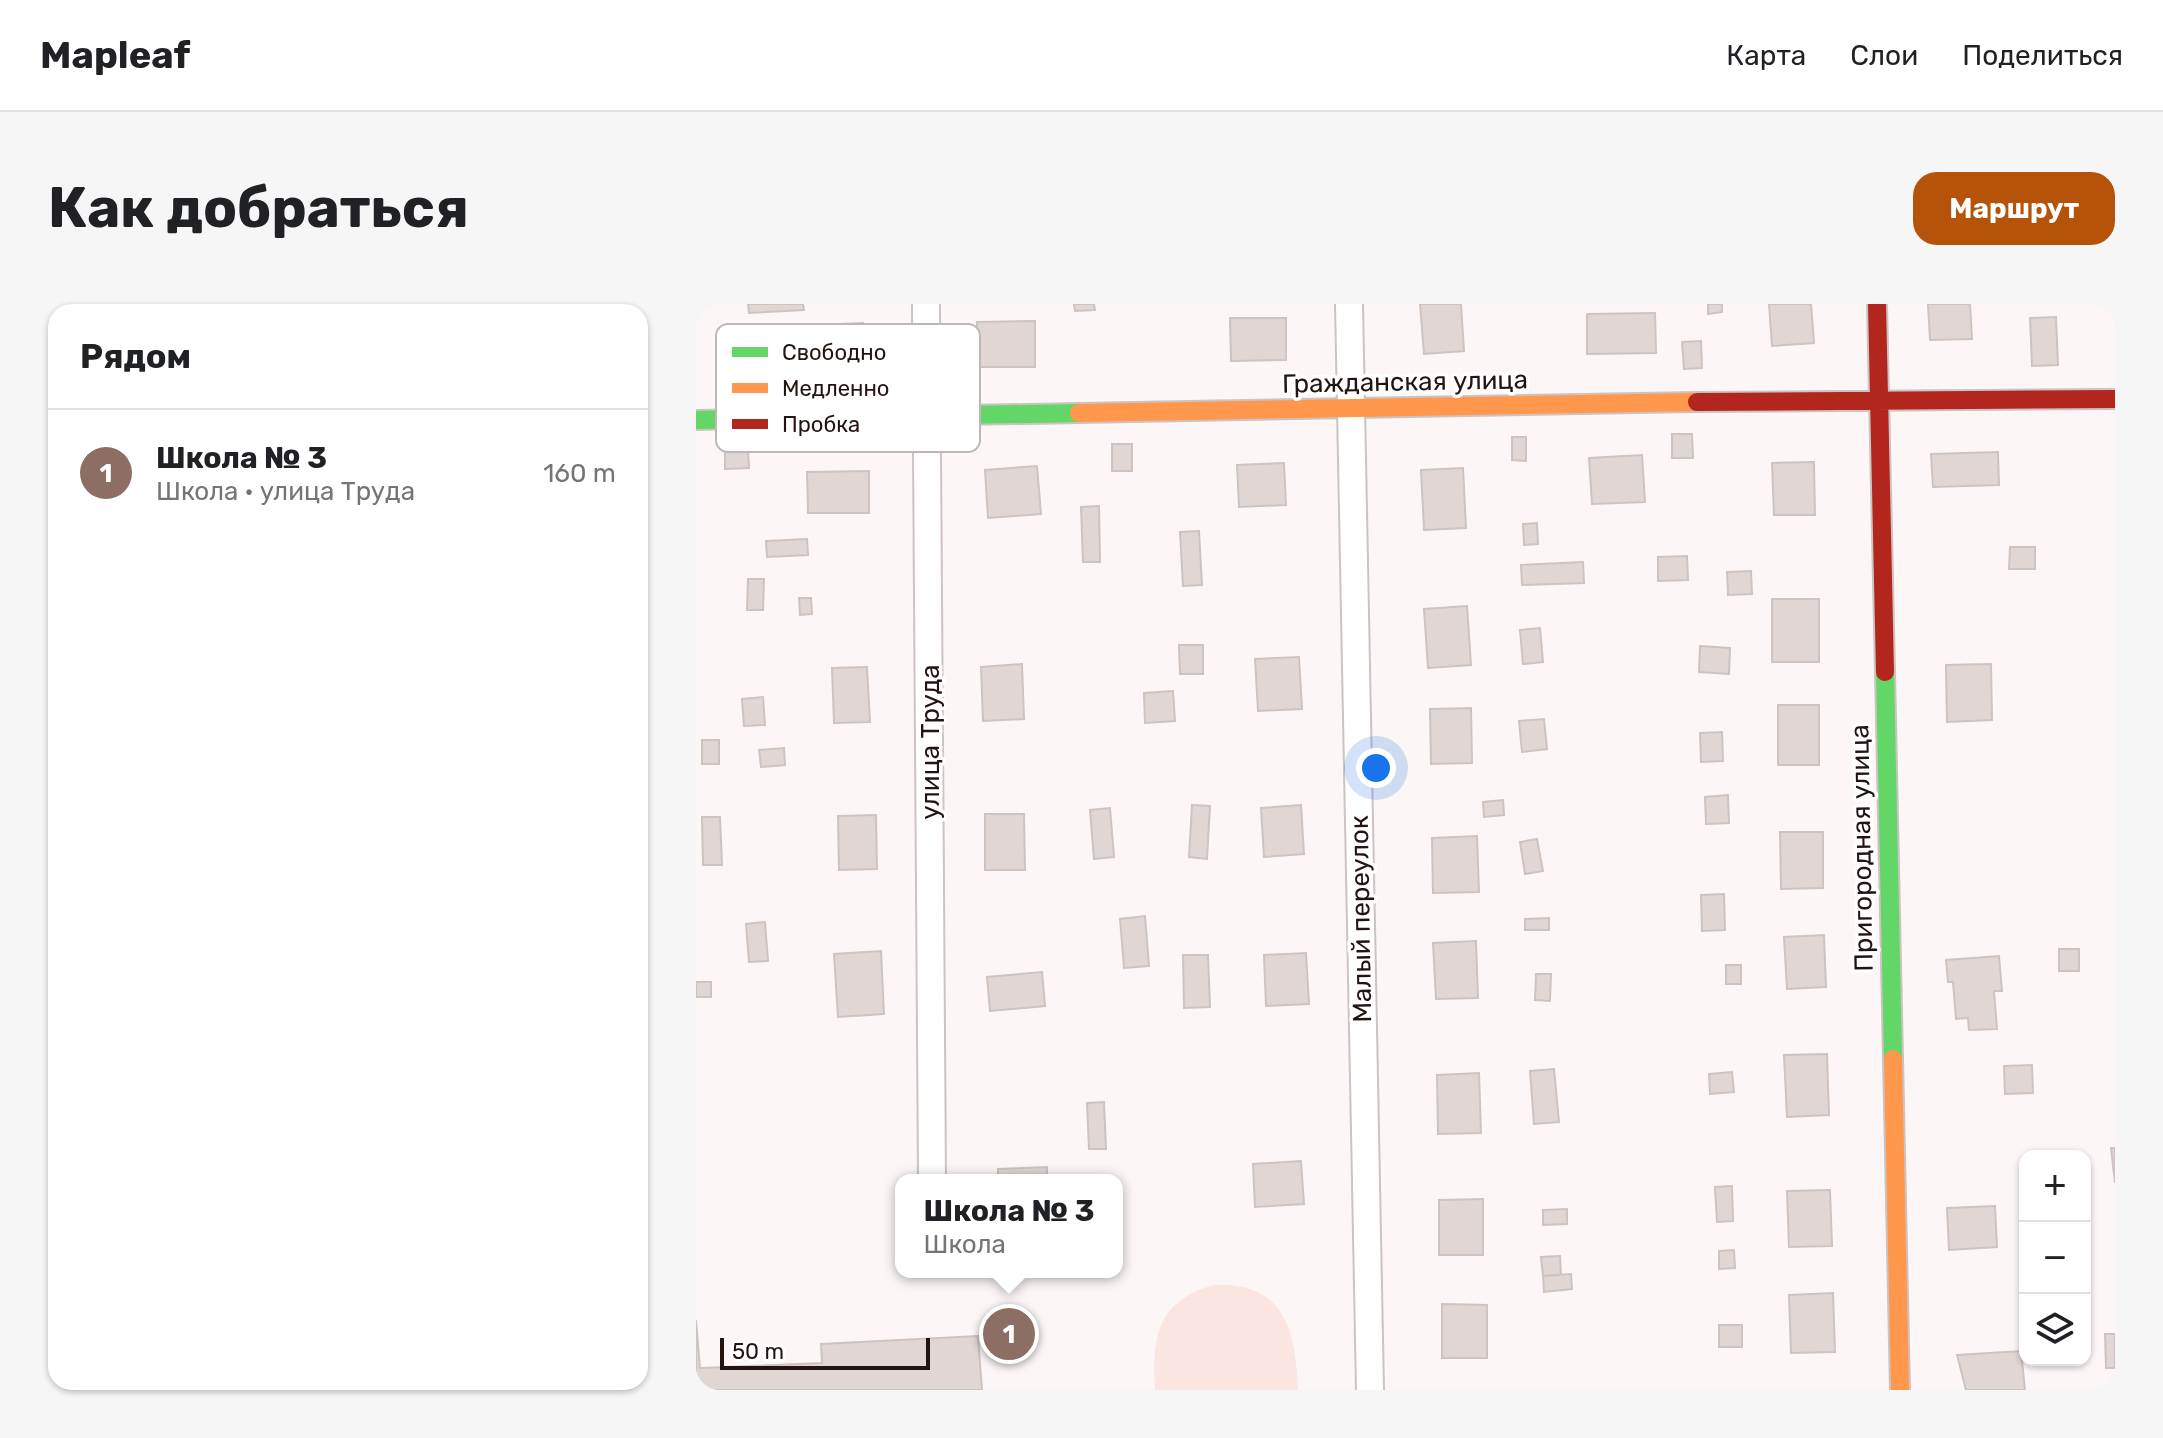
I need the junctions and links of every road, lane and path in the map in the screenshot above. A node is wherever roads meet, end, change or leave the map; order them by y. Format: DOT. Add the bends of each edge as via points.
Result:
graph roads {
  1 [pos="926,304"];
  2 [pos="1349,304"];
  3 [pos="1877,304"];
  4 [pos="926,324"];
  5 [pos="1879,399"];
  6 [pos="2115,399"];
  7 [pos="1351,409"];
  8 [pos="980,415"];
  9 [pos="696,420"];
  10 [pos="716,420"];
  11 [pos="928,452"];
  12 [pos="932,1174"];
  13 [pos="1370,1390"];
  14 [pos="1900,1390"];
  1 -- 4 [label="street, улица Труда"];
  2 -- 7 [label="street, Малый переулок"];
  3 -- 5 [label="street, Пригородная улица"];
  5 -- 6 [label="street, Гражданская улица"];
  5 -- 7 [label="street, Гражданская улица"];
  5 -- 14 [label="street, Пригородная улица"];
  7 -- 8 [label="street, Гражданская улица"];
  7 -- 13 [label="street, Малый переулок"];
  9 -- 10 [label="street, Гражданская улица"];
  11 -- 12 [label="street, улица Труда"];
}
